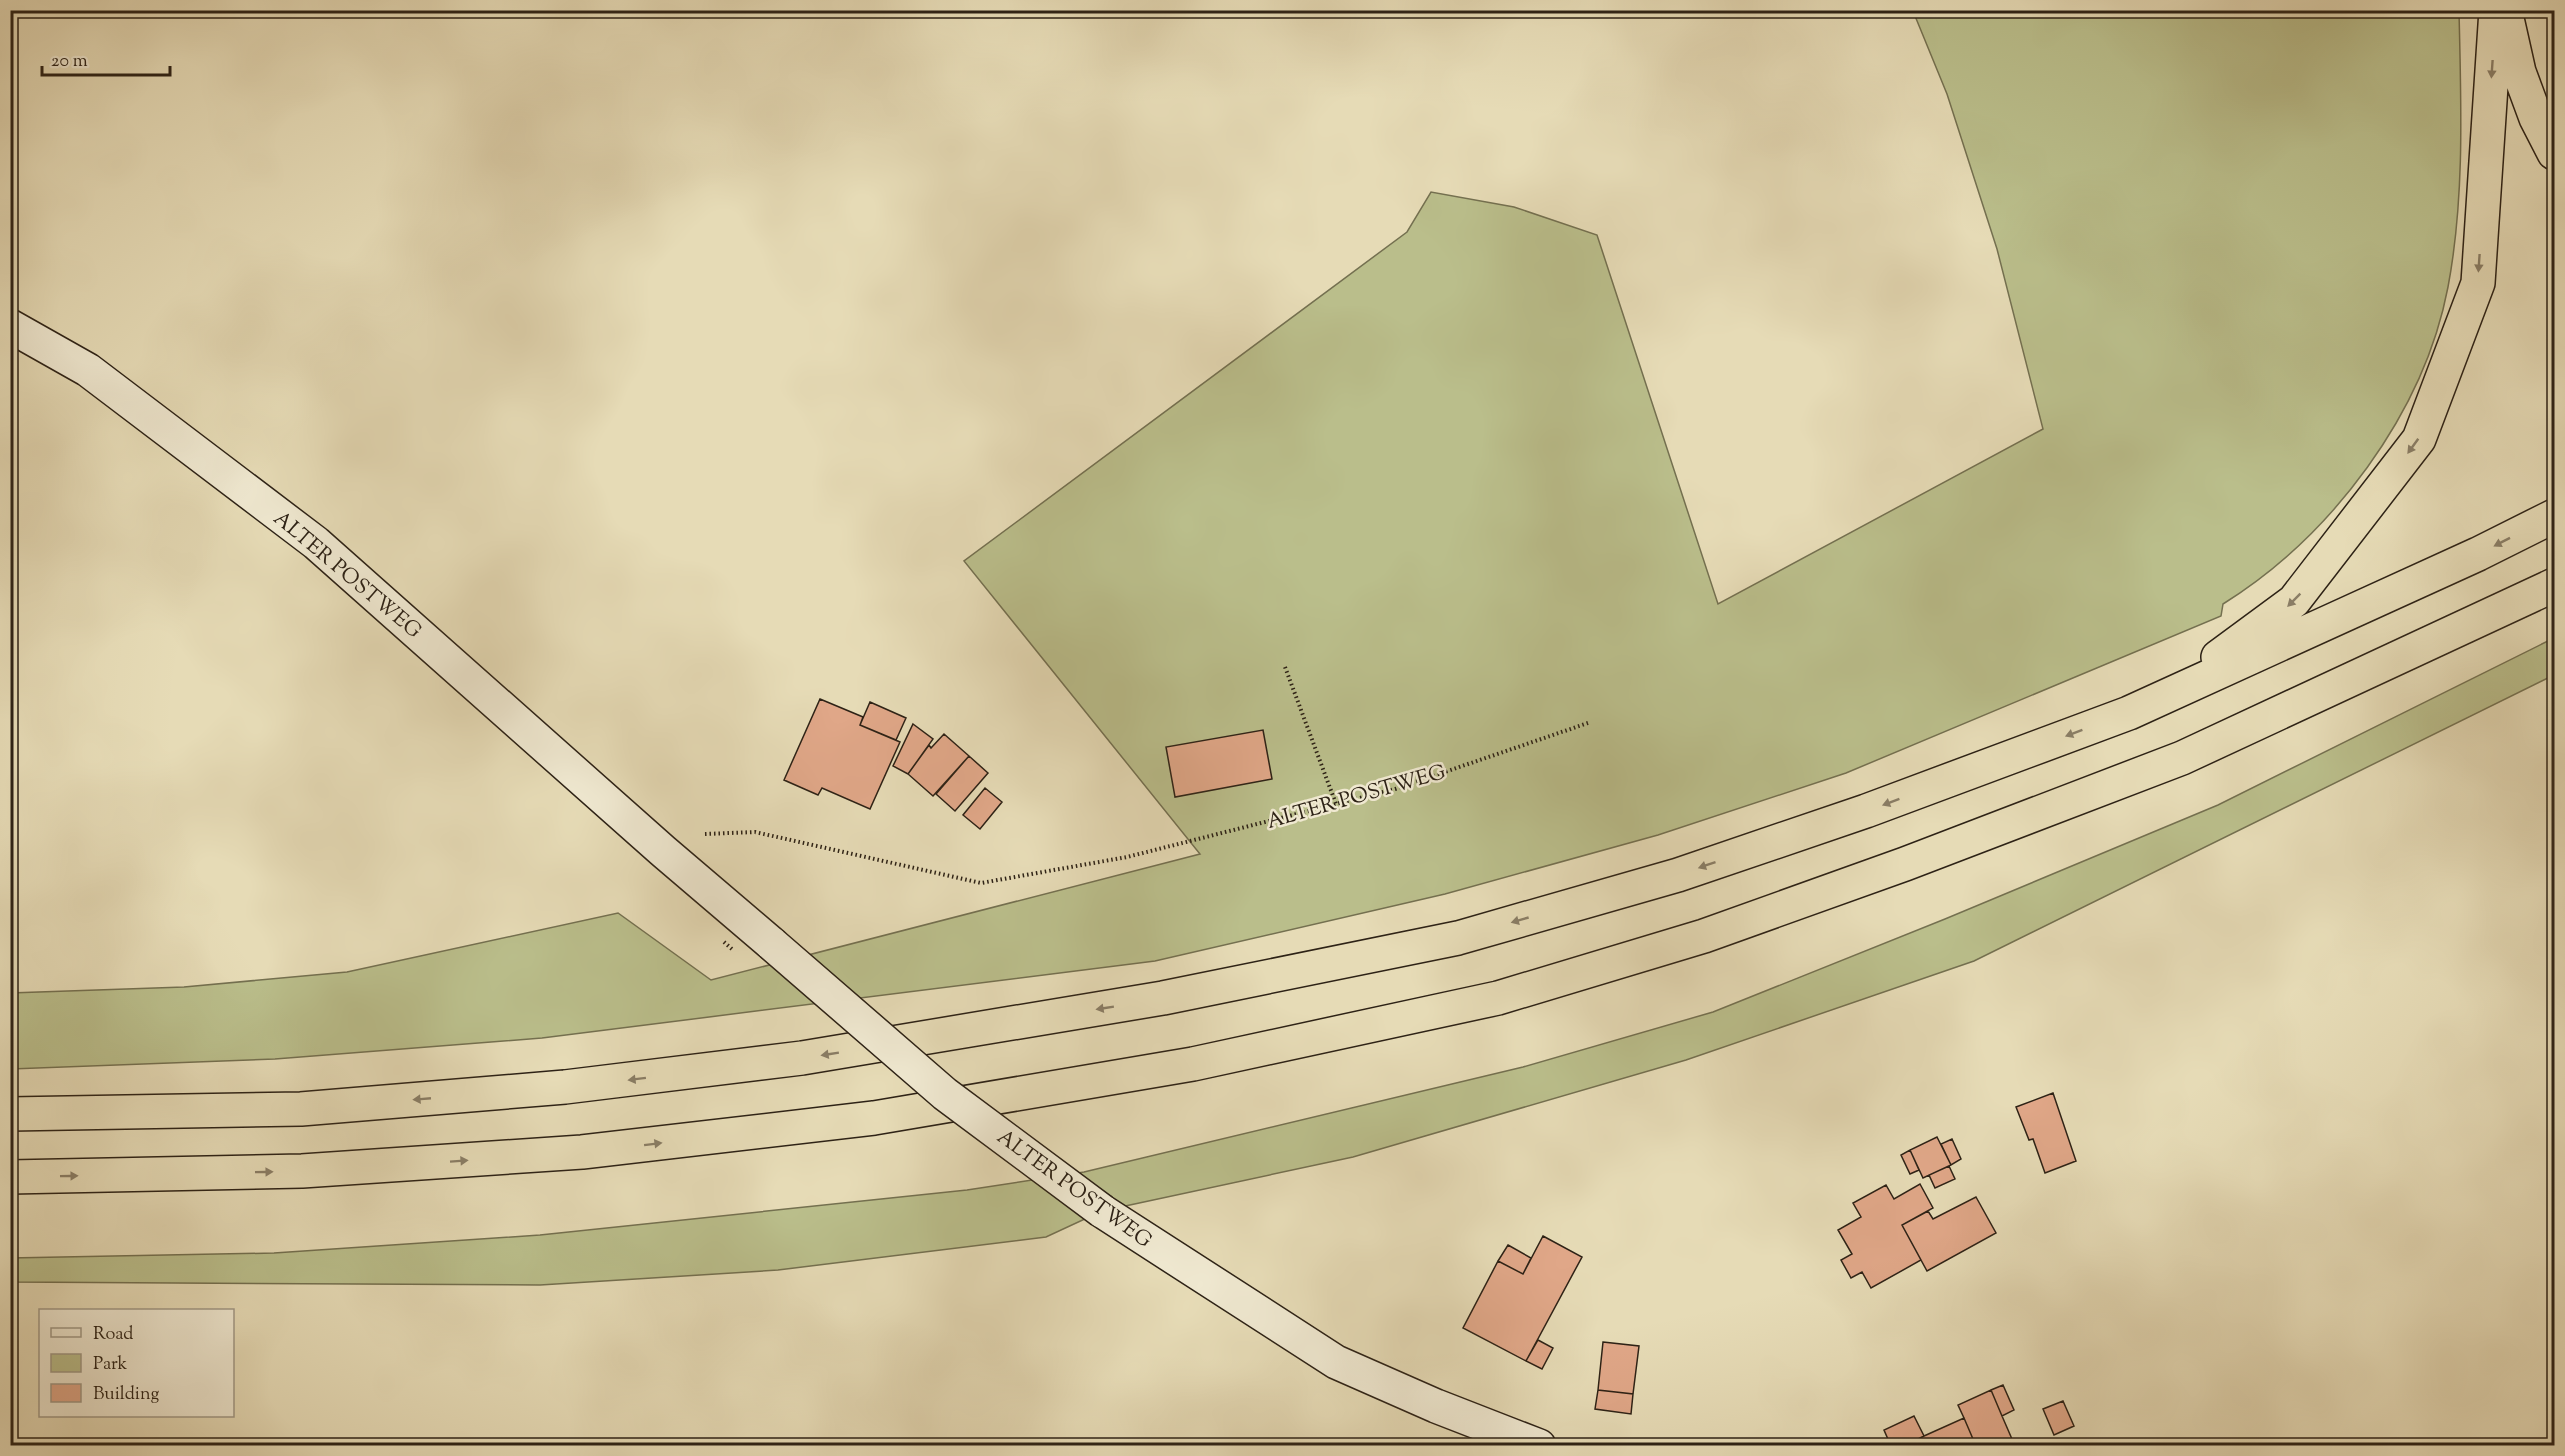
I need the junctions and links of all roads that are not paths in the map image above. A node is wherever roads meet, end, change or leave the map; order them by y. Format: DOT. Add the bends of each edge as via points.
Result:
graph roads {
  1 [pos="2496,10"];
  2 [pos="2505,10"];
  3 [pos="2554,153"];
  4 [pos="10,326"];
  5 [pos="2554,516"];
  6 [pos="2554,585"];
  7 [pos="2129,713"];
  8 [pos="10,1114"];
  9 [pos="10,1177"];
  10 [pos="1539,1446"];
  1 -- 7 [label="highway, one-way" via="2478,283 2419,439 2294,601 2218,657"];
  2 -- 3 [label="highway" via="2519,72"];
  4 -- 10 [label="street, ALTER POSTWEG, bridge" via="88,370 316,543 663,851 945,1094 1102,1211 1336,1362"];
  5 -- 7 [label="highway, one-way"];
  9 -- 6 [label="highway, one-way" via="302,1171 582,1152 874,1118 1193,1064 1498,998 1704,936 2171,762"];
  7 -- 8 [label="highway, one-way" via="1866,811 1678,875 1458,938 1163,998 802,1058 566,1087 301,1108"];
}
